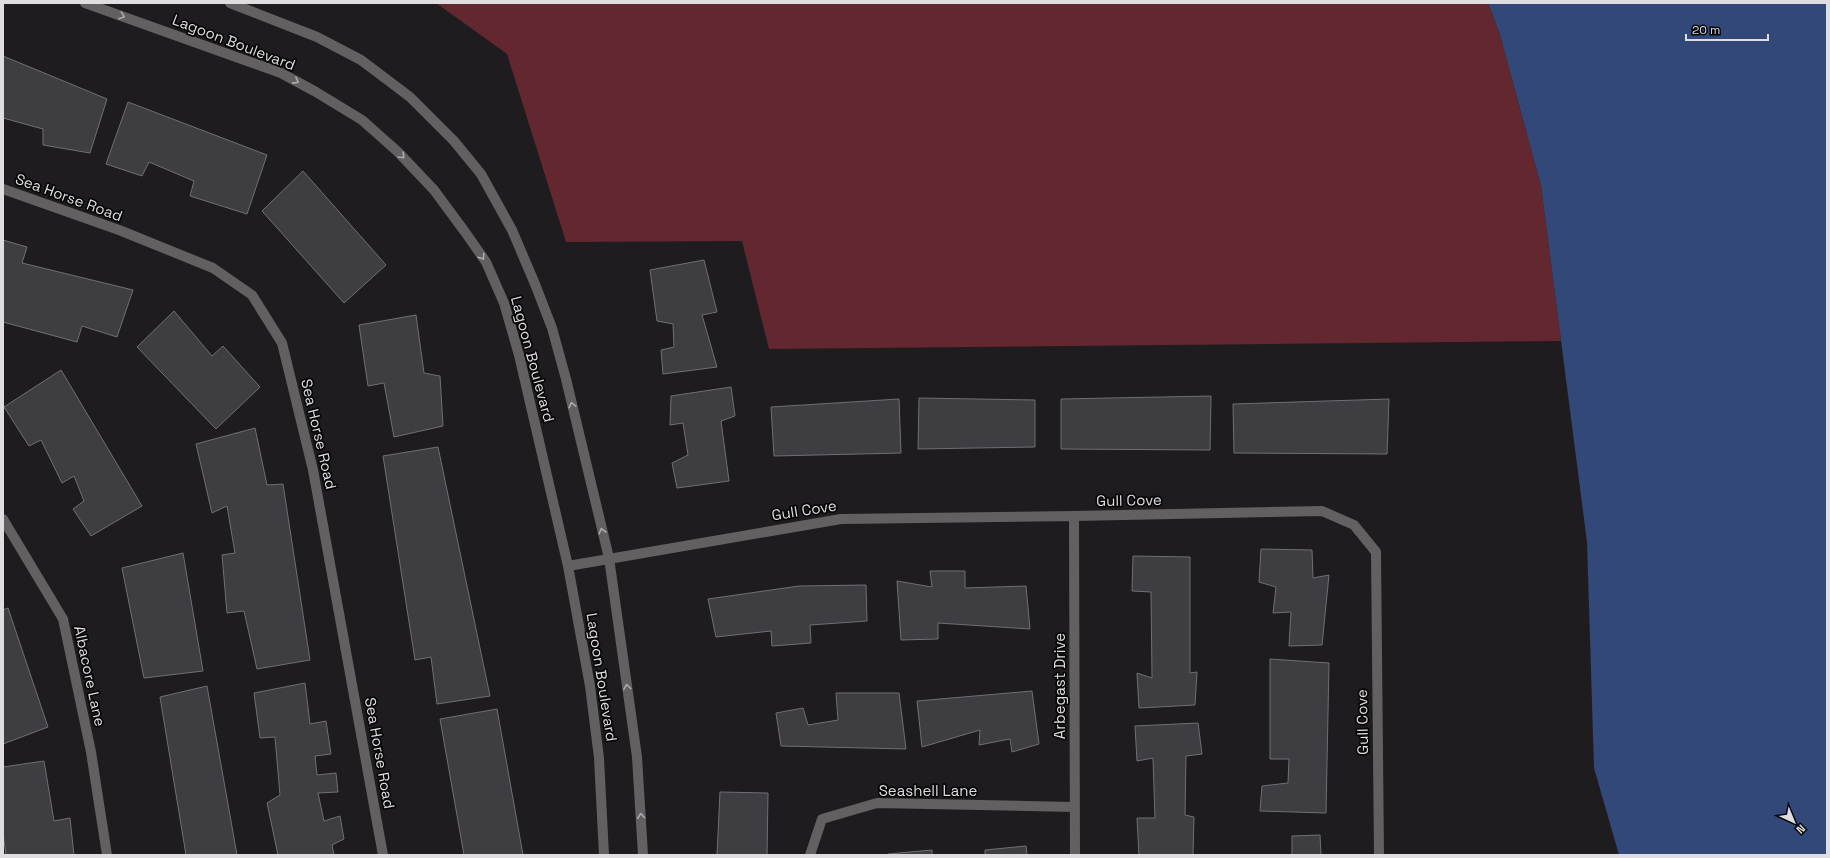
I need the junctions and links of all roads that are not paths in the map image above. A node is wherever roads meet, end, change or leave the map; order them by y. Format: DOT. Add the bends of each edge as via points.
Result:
graph roads {
  1 [pos="85,3"];
  2 [pos="230,3"];
  3 [pos="3,189"];
  4 [pos="1074,516"];
  5 [pos="3,519"];
  6 [pos="609,558"];
  7 [pos="568,566"];
  8 [pos="1074,807"];
  9 [pos="107,855"];
  10 [pos="383,855"];
  11 [pos="604,855"];
  12 [pos="643,855"];
  13 [pos="810,855"];
  14 [pos="1075,855"];
  15 [pos="1379,855"];
  1 -- 7 [label="street, Lagoon Boulevard, one-way" via="281,73 362,120 398,152 434,190 486,262 504,303 519,355"];
  6 -- 2 [label="street, Lagoon Boulevard, one-way" via="552,328 512,230 480,174 454,141 410,97 361,60 317,37"];
  3 -- 10 [label="street, Sea Horse Road" via="120,230 213,268 252,295 282,343 313,470"];
  4 -- 6 [label="street, Gull Cove" via="841,519"];
  4 -- 8 [label="street, Arbegast Drive"];
  4 -- 15 [label="street, Gull Cove" via="1322,511 1354,525 1376,552"];
  5 -- 9 [label="street, Albacore Lane" via="62,619 91,752"];
  6 -- 7 [label="street, Gull Cove"];
  12 -- 6 [label="street, Lagoon Boulevard, one-way" via="637,757"];
  7 -- 11 [label="street, Lagoon Boulevard" via="590,686 599,758"];
  8 -- 13 [label="street, Seashell Lane" via="877,803 822,819"];
  8 -- 14 [label="street, Arbegast Drive"];
}
